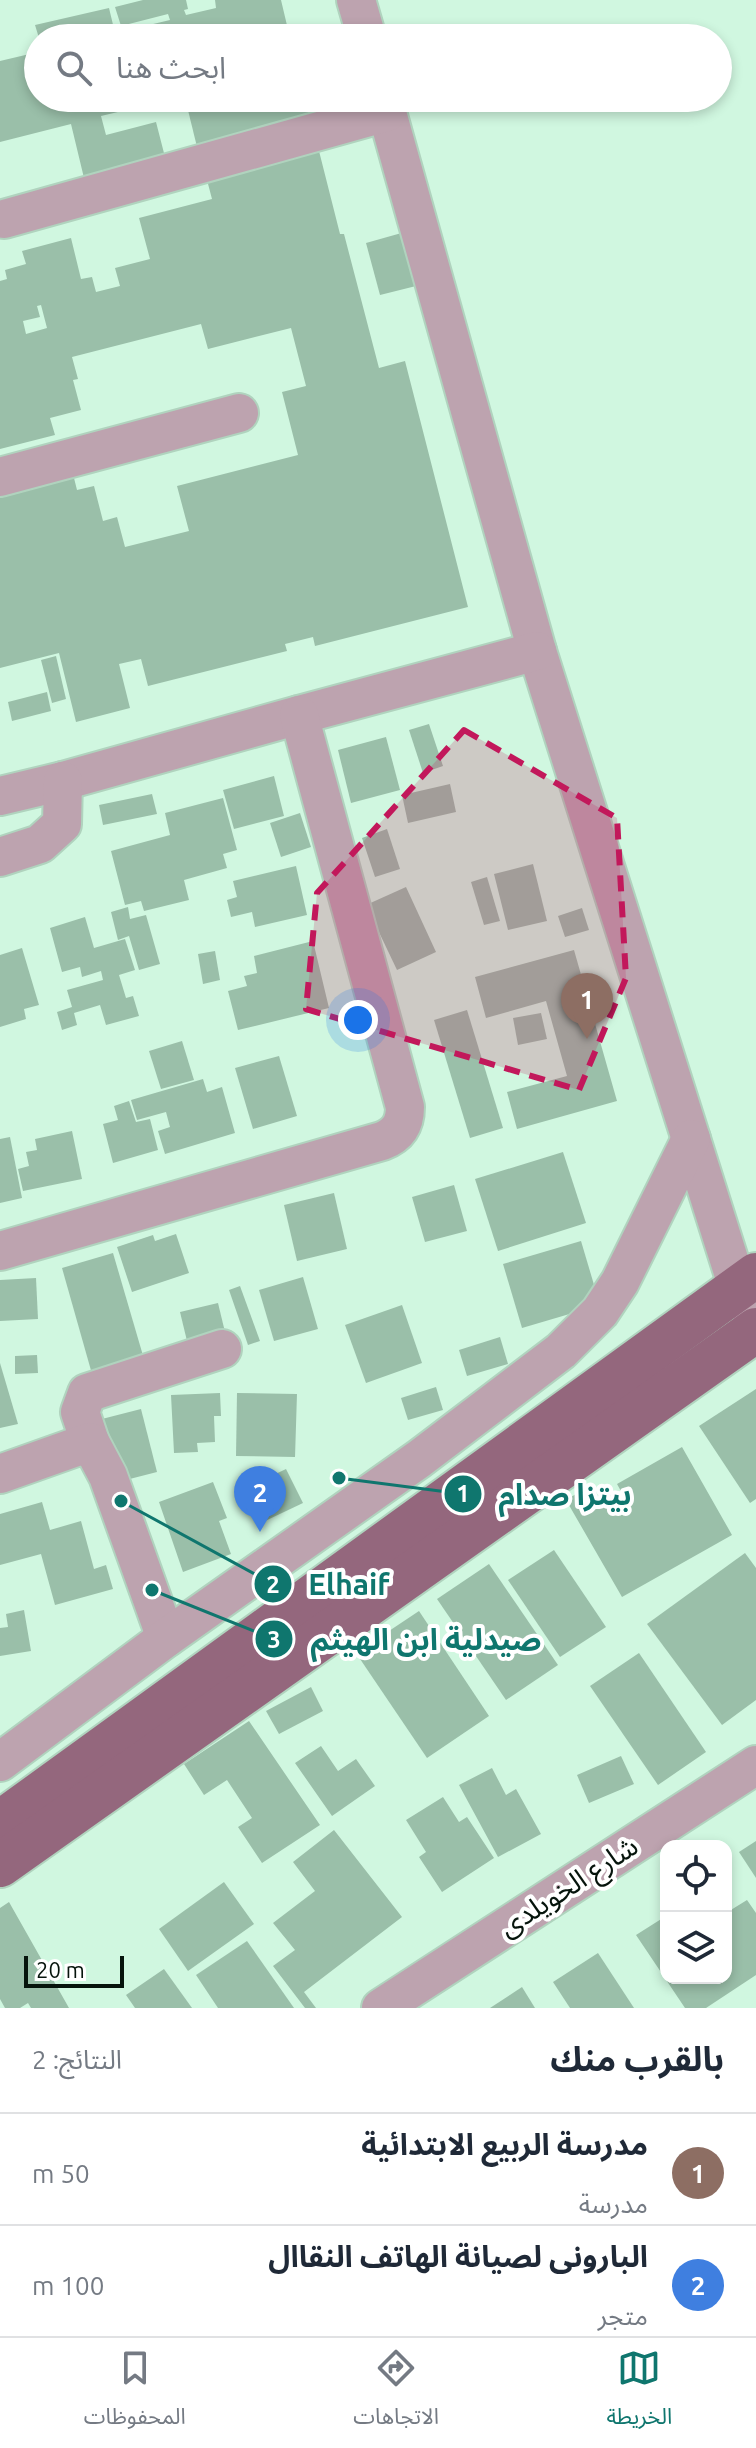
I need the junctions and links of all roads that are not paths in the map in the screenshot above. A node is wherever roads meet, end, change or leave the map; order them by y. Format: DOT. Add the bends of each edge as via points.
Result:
graph roads {
  1 [pos="356,0"];
  2 [pos="363,24"];
  3 [pos="362,112"];
  4 [pos="387,112"];
  5 [pos="4,219"];
  6 [pos="239,413"];
  7 [pos="0,477"];
  8 [pos="537,651"];
  9 [pos="299,715"];
  10 [pos="63,781"];
  11 [pos="0,796"];
  12 [pos="0,857"];
  13 [pos="691,1139"];
  14 [pos="0,1251"];
  15 [pos="750,1294"];
  16 [pos="756,1330"];
  17 [pos="222,1349"];
  18 [pos="90,1442"];
  19 [pos="0,1474"];
  20 [pos="166,1638"];
  21 [pos="0,1762"];
  22 [pos="756,1765"];
  23 [pos="0,1823"];
  24 [pos="0,1865"];
  25 [pos="381,2008"];
  1 -- 2 [label="street"];
  3 -- 5 [label="street"];
  4 -- 8 [label="street"];
  6 -- 7 [label="street"];
  8 -- 9 [label="street"];
  8 -- 13 [label="street"];
  9 -- 10 [label="street"];
  9 -- 14 [label="street" via="405,1107 400,1129 382,1141"];
  10 -- 11 [label="street"];
  10 -- 12 [label="street" via="62,824 40,844"];
  13 -- 15 [label="street"];
  13 -- 20 [label="street" via="620,1282 600,1312 561,1351"];
  15 -- 23 [label="main road"];
  16 -- 24 [label="main road"];
  17 -- 18 [label="street" via="87,1393 80,1412"];
  18 -- 19 [label="street"];
  18 -- 20 [label="street" via="108,1476"];
  20 -- 21 [label="street"];
  22 -- 25 [label="street, شارع الخويلدى"];
}
